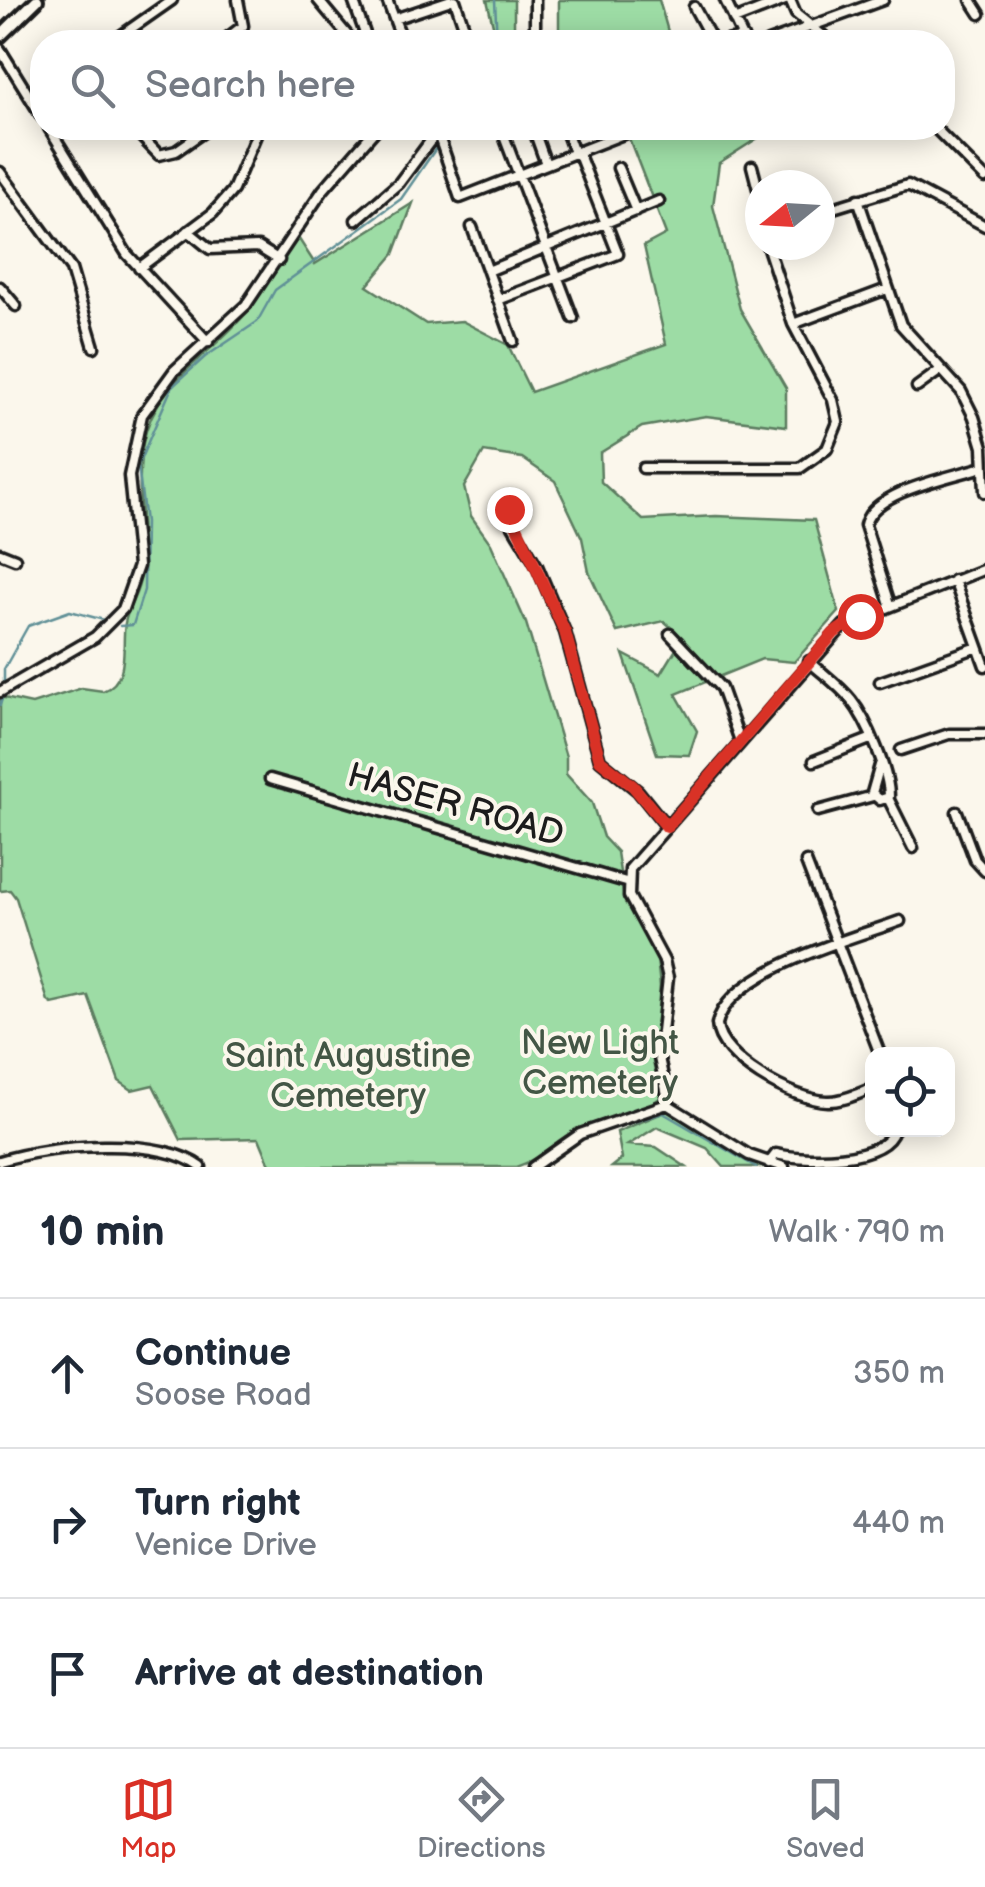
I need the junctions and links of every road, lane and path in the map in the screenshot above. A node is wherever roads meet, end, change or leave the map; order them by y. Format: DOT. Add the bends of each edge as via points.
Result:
graph roads {
  1 [pos="38,0"];
  2 [pos="172,0"];
  3 [pos="238,0"];
  4 [pos="318,0"];
  5 [pos="353,0"];
  6 [pos="387,0"];
  7 [pos="452,0"];
  8 [pos="535,0"];
  9 [pos="725,0"];
  10 [pos="753,0"];
  11 [pos="788,0"];
  12 [pos="883,0"];
  13 [pos="971,0"];
  14 [pos="694,6"];
  15 [pos="755,10"];
  16 [pos="980,14"];
  17 [pos="394,19"];
  18 [pos="734,20"];
  19 [pos="810,27"];
  20 [pos="129,30"];
  21 [pos="237,30"];
  22 [pos="343,30"];
  23 [pos="364,30"];
  24 [pos="398,30"];
  25 [pos="465,30"];
  26 [pos="533,30"];
  27 [pos="707,30"];
  28 [pos="739,30"];
  29 [pos="802,30"];
  30 [pos="814,30"];
  31 [pos="0,36"];
  32 [pos="0,49"];
  33 [pos="30,98"];
  34 [pos="57,140"];
  35 [pos="145,140"];
  36 [pos="190,140"];
  37 [pos="254,140"];
  38 [pos="366,140"];
  39 [pos="432,140"];
  40 [pos="440,140"];
  41 [pos="505,140"];
  42 [pos="537,140"];
  43 [pos="570,140"];
  44 [pos="608,140"];
  45 [pos="947,140"];
  46 [pos="576,153"];
  47 [pos="546,164"];
  48 [pos="752,166"];
  49 [pos="618,168"];
  50 [pos="753,170"];
  51 [pos="0,172"];
  52 [pos="518,175"];
  53 [pos="985,178"];
  54 [pos="858,199"];
  55 [pos="659,202"];
  56 [pos="835,207"];
  57 [pos="636,211"];
  58 [pos="356,220"];
  59 [pos="606,223"];
  60 [pos="985,226"];
  61 [pos="472,227"];
  62 [pos="188,230"];
  63 [pos="544,248"];
  64 [pos="279,260"];
  65 [pos="772,260"];
  66 [pos="140,268"];
  67 [pos="488,272"];
  68 [pos="557,278"];
  69 [pos="0,287"];
  70 [pos="886,289"];
  71 [pos="498,300"];
  72 [pos="16,306"];
  73 [pos="574,318"];
  74 [pos="793,324"];
  75 [pos="512,341"];
  76 [pos="208,342"];
  77 [pos="94,347"];
  78 [pos="939,371"];
  79 [pos="917,388"];
  80 [pos="983,467"];
  81 [pos="643,468"];
  82 [pos="985,492"];
  83 [pos="510,497"];
  84 [pos="0,553"];
  85 [pos="15,559"];
  86 [pos="985,569"];
  87 [pos="954,580"];
  88 [pos="890,604"];
  89 [pos="670,634"];
  90 [pos="978,647"];
  91 [pos="808,662"];
  92 [pos="985,666"];
  93 [pos="880,682"];
  94 [pos="4,689"];
  95 [pos="985,734"];
  96 [pos="870,739"];
  97 [pos="740,741"];
  98 [pos="901,750"];
  99 [pos="814,760"];
  100 [pos="880,764"];
  101 [pos="270,778"];
  102 [pos="873,796"];
  103 [pos="888,798"];
  104 [pos="818,811"];
  105 [pos="957,812"];
  106 [pos="667,827"];
  107 [pos="913,848"];
  108 [pos="806,862"];
  109 [pos="985,871"];
  110 [pos="626,882"];
  111 [pos="900,921"];
  112 [pos="839,943"];
  113 [pos="877,1047"];
  114 [pos="865,1090"];
  115 [pos="669,1104"];
  116 [pos="892,1137"];
  117 [pos="0,1161"];
  118 [pos="769,1163"];
  119 [pos="537,1166"];
  120 [pos="202,1167"];
  121 [pos="784,1167"];
  1 -- 31 [label="main road"];
  2 -- 20 [label="street"];
  3 -- 21 [label="street"];
  4 -- 22 [label="street"];
  5 -- 23 [label="street"];
  6 -- 17 [label="street"];
  7 -- 17 [label="street"];
  7 -- 25 [label="street"];
  8 -- 26 [label="street"];
  9 -- 18 [label="street"];
  10 -- 15 [label="street"];
  11 -- 15 [label="street"];
  11 -- 19 [label="street"];
  12 -- 19 [label="street"];
  13 -- 16 [label="street"];
  14 -- 27 [label="street"];
  15 -- 18 [label="street"];
  17 -- 24 [label="street"];
  18 -- 28 [label="street"];
  19 -- 29 [label="street"];
  19 -- 30 [label="street"];
  32 -- 33 [label="street"];
  34 -- 66 [label="street"];
  35 -- 36 [label="street" via="167,155"];
  37 -- 62 [label="street" via="233,190"];
  38 -- 64 [label="street"];
  39 -- 58 [label="street" via="399,183"];
  40 -- 52 [label="street" via="460,198"];
  41 -- 52 [label="street"];
  42 -- 47 [label="street"];
  43 -- 46 [label="street"];
  44 -- 46 [label="street"];
  45 -- 53 [label="street"];
  46 -- 47 [label="street"];
  46 -- 59 [label="street"];
  47 -- 52 [label="street"];
  48 -- 50 [label="street"];
  49 -- 57 [label="street"];
  51 -- 77 [label="street" via="71,269"];
  52 -- 63 [label="street"];
  54 -- 56 [label="street"];
  54 -- 60 [label="street" via="908,185"];
  54 -- 70 [label="street"];
  55 -- 57 [label="street"];
  57 -- 59 [label="street"];
  59 -- 63 [label="street"];
  59 -- 68 [label="street" via="618,254"];
  61 -- 67 [label="street"];
  62 -- 64 [label="street" via="210,249 258,246"];
  62 -- 66 [label="street"];
  63 -- 67 [label="street"];
  63 -- 68 [label="street"];
  64 -- 76 [label="street"];
  65 -- 74 [label="street"];
  66 -- 76 [label="street"];
  67 -- 71 [label="street"];
  68 -- 71 [label="street"];
  68 -- 73 [label="street"];
  69 -- 72 [label="street"];
  70 -- 74 [label="street"];
  70 -- 78 [label="street" via="901,325"];
  71 -- 75 [label="street"];
  74 -- 81 [label="street" via="834,400 838,422 827,449 800,468"];
  76 -- 94 [label="street" via="165,380 136,428 129,476 138,566 123,609 95,637"];
  78 -- 79 [label="street"];
  78 -- 80 [label="street" via="961,391 974,418"];
  80 -- 82 [label="street"];
  80 -- 88 [label="street" via="881,500 867,514"];
  83 -- 106 [label="street" via="513,526 565,632 600,760"];
  84 -- 85 [label="street"];
  86 -- 87 [label="street"];
  87 -- 88 [label="street"];
  87 -- 90 [label="street"];
  88 -- 91 [label="street" via="844,625"];
  89 -- 97 [label="street" via="720,688"];
  90 -- 92 [label="street"];
  90 -- 93 [label="street"];
  91 -- 96 [label="street" via="852,701"];
  91 -- 97 [label="street"];
  95 -- 98 [label="street" via="953,733"];
  96 -- 99 [label="street"];
  96 -- 100 [label="street"];
  97 -- 106 [label="street"];
  100 -- 102 [label="street"];
  100 -- 103 [label="street"];
  101 -- 110 [label="street, HASER ROAD"];
  102 -- 103 [label="street"];
  102 -- 104 [label="street"];
  103 -- 107 [label="street"];
  105 -- 109 [label="street"];
  106 -- 110 [label="street"];
  108 -- 112 [label="street"];
  110 -- 115 [label="street" via="666,968 659,1058"];
  111 -- 112 [label="street"];
  112 -- 113 [label="street"];
  112 -- 114 [label="street" via="790,961 736,995 721,1011 718,1035 754,1070 786,1089 829,1101"];
  115 -- 118 [label="street"];
  115 -- 119 [label="street" via="580,1134"];
  116 -- 118 [label="street" via="878,1149 808,1162 776,1154"];
  117 -- 120 [label="street" via="92,1147 178,1154"];
  118 -- 121 [label="street"];
}
